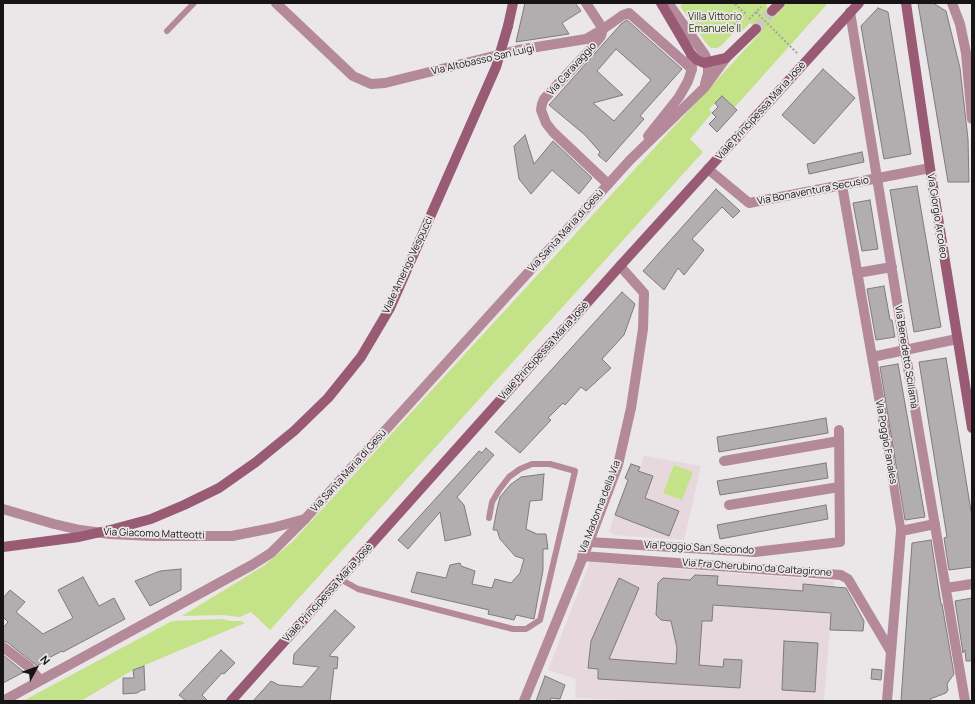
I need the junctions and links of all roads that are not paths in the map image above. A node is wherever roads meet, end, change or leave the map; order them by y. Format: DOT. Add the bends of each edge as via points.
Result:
graph roads {
  1 [pos="194,3"];
  2 [pos="276,3"];
  3 [pos="508,3"];
  4 [pos="514,3"];
  5 [pos="586,3"];
  6 [pos="661,3"];
  7 [pos="668,3"];
  8 [pos="780,3"];
  9 [pos="859,3"];
  10 [pos="906,3"];
  11 [pos="952,3"];
  12 [pos="772,11"];
  13 [pos="850,12"];
  14 [pos="508,26"];
  15 [pos="603,29"];
  16 [pos="756,29"];
  17 [pos="167,31"];
  18 [pos="691,54"];
  19 [pos="726,58"];
  20 [pos="708,62"];
  21 [pos="692,69"];
  22 [pos="704,88"];
  23 [pos="972,118"];
  24 [pos="630,160"];
  25 [pos="930,168"];
  26 [pos="708,169"];
  27 [pos="876,178"];
  28 [pos="608,184"];
  29 [pos="842,185"];
  30 [pos="620,266"];
  31 [pos="892,267"];
  32 [pos="857,273"];
  33 [pos="957,339"];
  34 [pos="905,350"];
  35 [pos="872,357"];
  36 [pos="972,428"];
  37 [pos="839,430"];
  38 [pos="839,441"];
  39 [pos="888,449"];
  40 [pos="724,461"];
  41 [pos="839,487"];
  42 [pos="729,505"];
  43 [pos="3,509"];
  44 [pos="489,518"];
  45 [pos="305,519"];
  46 [pos="935,524"];
  47 [pos="901,531"];
  48 [pos="589,542"];
  49 [pos="3,547"];
  50 [pos="582,556"];
  51 [pos="340,579"];
  52 [pos="972,584"];
  53 [pos="946,588"];
  54 [pos="3,647"];
  55 [pos="890,650"];
  56 [pos="40,680"];
  57 [pos="238,697"];
  58 [pos="972,698"];
  59 [pos="3,701"];
  60 [pos="231,701"];
  61 [pos="524,701"];
  62 [pos="887,701"];
  63 [pos="966,701"];
  1 -- 17 [label="lane"];
  2 -- 15 [label="street, Via Altobasso San Luigi" via="353,76 371,84 385,83 518,50 586,39"];
  3 -- 14 [label="main road"];
  4 -- 14 [label="main road"];
  5 -- 15 [label="street"];
  6 -- 18 [label="main road"];
  7 -- 20 [label="street"];
  8 -- 12 [label="main road"];
  9 -- 13 [label="main road, Viale Principessa Maria Josè"];
  10 -- 25 [label="main road, Via Giorgio Arcoleo"];
  11 -- 23 [label="street" via="960,24 966,53"];
  13 -- 26 [label="main road, Viale Principessa Maria Josè"];
  13 -- 27 [label="street, Via Benedetto Scillamà"];
  14 -- 49 [label="main road, Viale Amerigo Vespucci, bridge" via="496,67 390,308 361,357 328,398 294,431 256,462 219,488 184,505 151,519 114,529 79,537"];
  15 -- 21 [label="street, Via Altobasso San Luigi" via="629,12"];
  15 -- 28 [label="street, Via Caravaggio" via="601,36 587,53 544,99 541,110 553,132"];
  16 -- 19 [label="main road"];
  18 -- 20 [label="main road" via="697,60"];
  18 -- 21 [label="street"];
  19 -- 20 [label="main road"];
  19 -- 22 [label="street"];
  20 -- 22 [label="street"];
  21 -- 24 [label="street" via="679,96"];
  22 -- 24 [label="street"];
  24 -- 28 [label="street, Via Santa Maria di Gesù"];
  25 -- 27 [label="street, Via Bonaventura Secusio"];
  25 -- 33 [label="main road, Via Giorgio Arcoleo"];
  26 -- 29 [label="street, Via Bonaventura Secusio" via="749,203"];
  26 -- 30 [label="main road, Viale Principessa Maria Josè"];
  27 -- 29 [label="street, Via Bonaventura Secusio"];
  27 -- 31 [label="street, Via Benedetto Scillamà"];
  28 -- 45 [label="street, Via Santa Maria di Gesù"];
  29 -- 32 [label="street, Via Poggio Fanales"];
  30 -- 48 [label="street, Via Madonna della Via" via="644,293 643,329 631,408 618,465"];
  30 -- 51 [label="main road, Viale Principessa Maria Josè"];
  31 -- 32 [label="street"];
  31 -- 34 [label="street, Via Benedetto Scillamà"];
  32 -- 35 [label="street, Via Poggio Fanales"];
  33 -- 34 [label="street"];
  33 -- 36 [label="main road, Via Giorgio Arcoleo"];
  34 -- 35 [label="street"];
  34 -- 46 [label="street, Via Benedetto Scillamà"];
  35 -- 39 [label="street, Via Poggio Fanales"];
  37 -- 38 [label="street, Via Poggio San Secondo"];
  38 -- 40 [label="street"];
  38 -- 41 [label="street, Via Poggio San Secondo"];
  39 -- 47 [label="street, Via Poggio Fanales"];
  41 -- 42 [label="street"];
  41 -- 48 [label="street, Via Poggio San Secondo" via="840,542 755,552"];
  43 -- 45 [label="street, Via Giacomo Matteotti" via="80,530 152,536 232,536"];
  44 -- 51 [label="lane" via="492,502 499,490 508,477 520,469 532,464 550,464 575,471 540,620 526,629 514,629 358,589"];
  45 -- 56 [label="street, Via Santa Maria di Gesù" via="271,553 252,565"];
  46 -- 47 [label="street"];
  46 -- 53 [label="street, Via Benedetto Scillamà"];
  47 -- 55 [label="street, Via Poggio Fanales"];
  48 -- 50 [label="street, Via Madonna della Via"];
  50 -- 55 [label="street, Via Fra Cherubino da Caltagirone" via="841,575 848,579"];
  50 -- 61 [label="street, Via Madonna della Via"];
  51 -- 57 [label="main road, Viale Principessa Maria Josè"];
  52 -- 53 [label="street"];
  53 -- 63 [label="street, Via Benedetto Scillamà"];
  54 -- 56 [label="street" via="29,667"];
  55 -- 62 [label="street, Via Poggio Fanales"];
  56 -- 59 [label="street, Via Santa Maria di Gesù"];
  57 -- 60 [label="main road, Viale Principessa Maria Josè"];
  58 -- 63 [label="street"];
}
